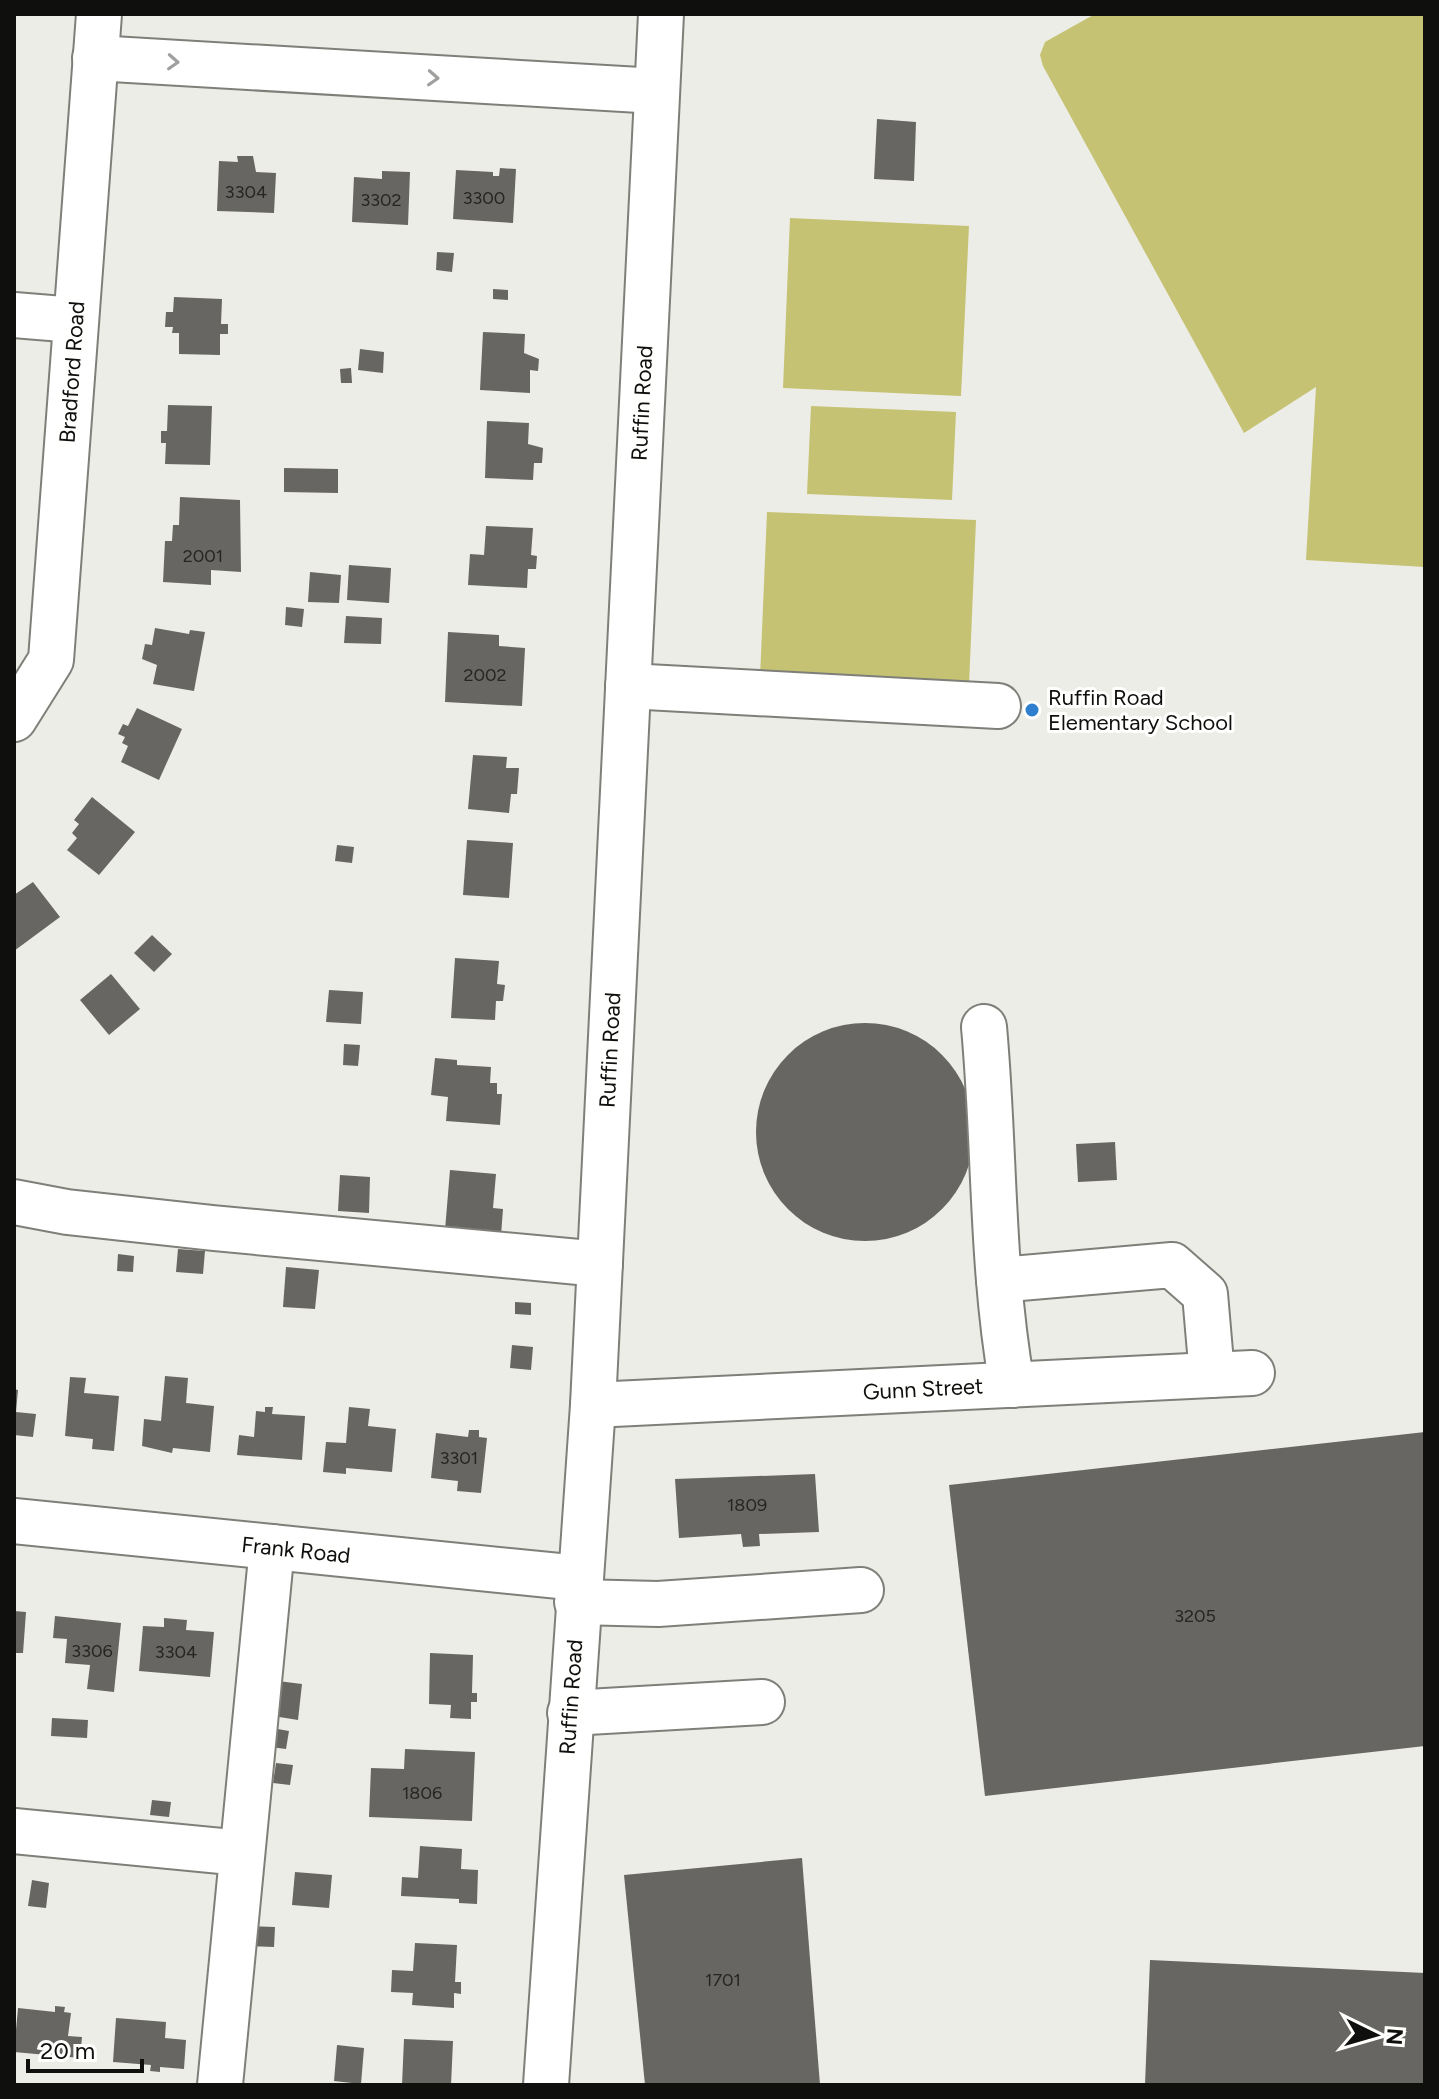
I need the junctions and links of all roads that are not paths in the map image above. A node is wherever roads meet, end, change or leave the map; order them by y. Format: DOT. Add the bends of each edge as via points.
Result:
graph roads {
  1 [pos="99,14"];
  2 [pos="661,14"];
  3 [pos="95,58"];
  4 [pos="657,91"];
  5 [pos="14,315"];
  6 [pos="75,320"];
  7 [pos="628,686"];
  8 [pos="998,706"];
  9 [pos="14,719"];
  10 [pos="984,1027"];
  11 [pos="14,1202"];
  12 [pos="600,1264"];
  13 [pos="999,1280"];
  14 [pos="1012,1385"];
  15 [pos="593,1405"];
  16 [pos="14,1521"];
  17 [pos="272,1547"];
  18 [pos="578,1590"];
  19 [pos="861,1590"];
  20 [pos="762,1702"];
  21 [pos="570,1713"];
  22 [pos="14,1831"];
  23 [pos="242,1853"];
  24 [pos="220,2085"];
  25 [pos="546,2085"];
  1 -- 3 [label="street, Bradford Road"];
  2 -- 4 [label="street, Ruffin Road"];
  3 -- 4 [label="street, one-way"];
  3 -- 6 [label="street, Bradford Road"];
  4 -- 7 [label="street, Ruffin Road"];
  5 -- 6 [label="street"];
  6 -- 9 [label="street, Bradford Road" via="51,660"];
  7 -- 8 [label="street"];
  7 -- 12 [label="street, Ruffin Road"];
  10 -- 13 [label="street"];
  11 -- 12 [label="street" via="213,1228"];
  12 -- 15 [label="street, Ruffin Road"];
  13 -- 14 [label="street"];
  13 -- 14 [label="street, Gunn Street" via="1172,1265 1205,1294 1232,1374"];
  14 -- 15 [label="street, Gunn Street"];
  15 -- 18 [label="street, Ruffin Road"];
  16 -- 17 [label="street, Frank Road"];
  17 -- 18 [label="street, Frank Road"];
  17 -- 23 [label="street"];
  18 -- 19 [label="street, Frank Road" via="658,1604"];
  18 -- 21 [label="street, Ruffin Road"];
  20 -- 21 [label="street"];
  21 -- 25 [label="street, Ruffin Road"];
  22 -- 23 [label="street"];
  23 -- 24 [label="street"];
}
